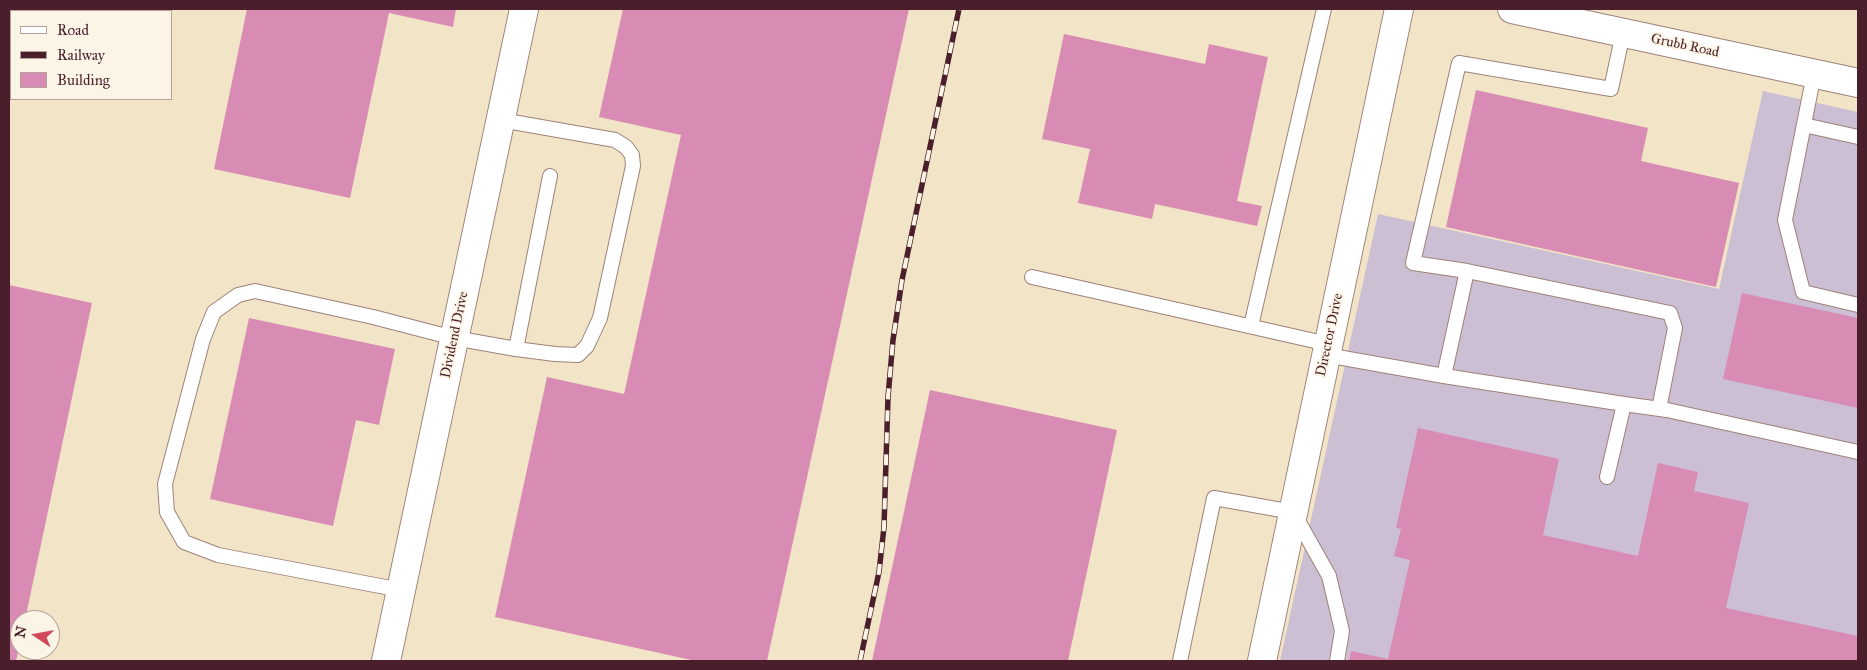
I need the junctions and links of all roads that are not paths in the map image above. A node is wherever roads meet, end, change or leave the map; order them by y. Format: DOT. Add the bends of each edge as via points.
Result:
graph roads {
  1 [pos="524,9"];
  2 [pos="1324,9"];
  3 [pos="1399,9"];
  4 [pos="1512,9"];
  5 [pos="1623,33"];
  6 [pos="1814,74"];
  7 [pos="1858,83"];
  8 [pos="501,120"];
  9 [pos="1804,125"];
  10 [pos="1858,137"];
  11 [pos="550,176"];
  12 [pos="1467,271"];
  13 [pos="1032,277"];
  14 [pos="1858,306"];
  15 [pos="1250,326"];
  16 [pos="454,338"];
  17 [pos="516,349"];
  18 [pos="1327,349"];
  19 [pos="1444,376"];
  20 [pos="1624,404"];
  21 [pos="1659,408"];
  22 [pos="1858,452"];
  23 [pos="1607,477"];
  24 [pos="1293,512"];
  25 [pos="401,590"];
  26 [pos="386,661"];
  27 [pos="1180,661"];
  28 [pos="1262,661"];
  29 [pos="1337,661"];
  1 -- 8 [label="street, Dividend Drive"];
  2 -- 15 [label="lane"];
  3 -- 18 [label="street, Director Drive"];
  4 -- 5 [label="street, Grubb Road"];
  5 -- 6 [label="street, Grubb Road"];
  5 -- 12 [label="lane" via="1611,89 1459,63 1413,263"];
  6 -- 7 [label="street, Grubb Road"];
  6 -- 9 [label="lane"];
  8 -- 16 [label="street, Dividend Drive"];
  8 -- 17 [label="lane" via="615,140 632,155 633,166 600,318 587,346 578,355"];
  9 -- 10 [label="lane"];
  9 -- 14 [label="lane" via="1784,220 1803,292"];
  11 -- 17 [label="lane"];
  12 -- 19 [label="lane"];
  12 -- 21 [label="lane" via="1670,313 1675,328"];
  13 -- 15 [label="lane"];
  15 -- 18 [label="lane"];
  16 -- 17 [label="lane"];
  16 -- 25 [label="street, Dividend Drive"];
  16 -- 25 [label="lane" via="255,291 238,295 214,312 203,339 165,484 167,512 184,542 218,555"];
  18 -- 19 [label="lane"];
  18 -- 24 [label="street, Director Drive"];
  19 -- 20 [label="lane"];
  20 -- 21 [label="lane"];
  20 -- 23 [label="lane"];
  21 -- 22 [label="lane"];
  24 -- 27 [label="lane" via="1214,498"];
  24 -- 28 [label="street, Director Drive"];
  24 -- 29 [label="lane" via="1329,576 1342,631"];
  25 -- 26 [label="street, Dividend Drive"];
}
